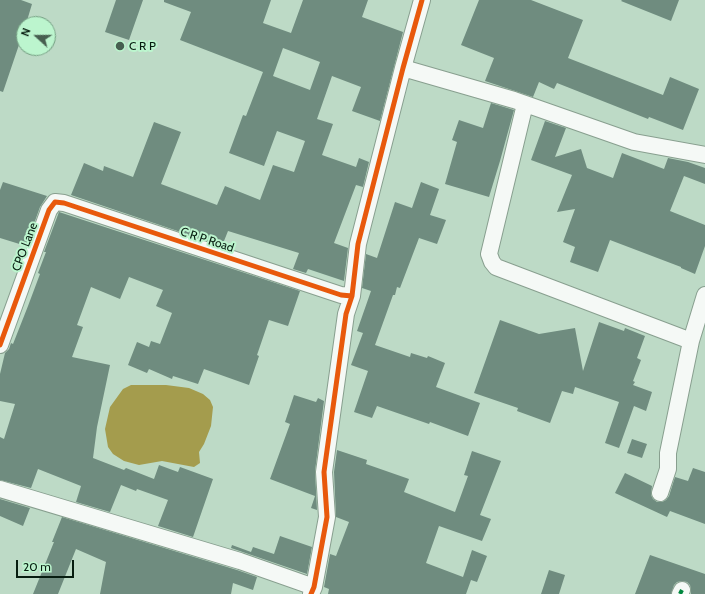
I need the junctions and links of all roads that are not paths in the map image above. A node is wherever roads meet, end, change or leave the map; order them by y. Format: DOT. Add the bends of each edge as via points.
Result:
graph roads {
  1 [pos="422,0"];
  2 [pos="403,68"];
  3 [pos="525,104"];
  4 [pos="705,155"];
  5 [pos="55,202"];
  6 [pos="352,296"];
  7 [pos="705,296"];
  8 [pos="692,341"];
  9 [pos="0,345"];
  10 [pos="0,489"];
  11 [pos="660,493"];
  12 [pos="313,590"];
  1 -- 2 [label="street"];
  2 -- 3 [label="street"];
  2 -- 6 [label="street" via="358,244"];
  3 -- 4 [label="street" via="634,142"];
  3 -- 8 [label="street" via="489,254 496,268"];
  5 -- 6 [label="street, C R P Road" via="341,295"];
  5 -- 9 [label="street, CPO Lane" via="46,217"];
  6 -- 12 [label="street" via="346,314 324,472 327,517"];
  7 -- 8 [label="street"];
  8 -- 11 [label="street" via="668,453 668,469"];
  10 -- 12 [label="street" via="240,561"];
}
